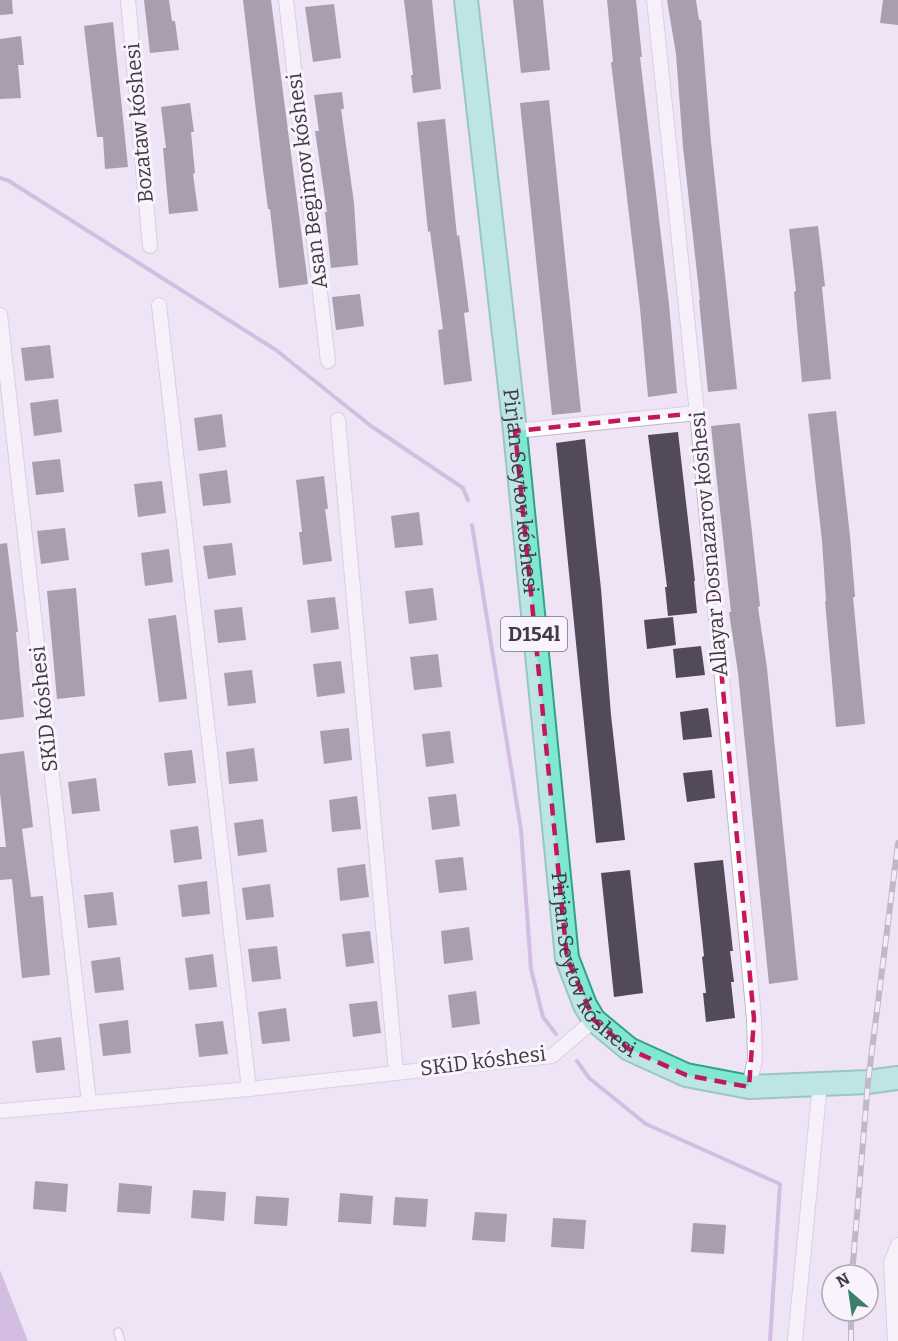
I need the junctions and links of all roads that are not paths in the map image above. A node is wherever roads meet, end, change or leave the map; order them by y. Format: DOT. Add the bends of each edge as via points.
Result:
graph roads {
  1 [pos="128,0"];
  2 [pos="286,0"];
  3 [pos="466,0"];
  4 [pos="654,0"];
  5 [pos="150,246"];
  6 [pos="159,305"];
  7 [pos="0,315"];
  8 [pos="328,361"];
  9 [pos="697,413"];
  10 [pos="338,420"];
  11 [pos="514,431"];
  12 [pos="594,1020"];
  13 [pos="396,1072"];
  14 [pos="898,1078"];
  15 [pos="820,1083"];
  16 [pos="749,1087"];
  17 [pos="249,1089"];
  18 [pos="89,1103"];
  19 [pos="0,1111"];
  20 [pos="898,1245"];
  21 [pos="118,1332"];
  22 [pos="121,1341"];
  23 [pos="795,1341"];
  24 [pos="895,1341"];
  1 -- 5 [label="street, Bozataw kóshesi"];
  2 -- 8 [label="street, Asan Begimov kóshesi"];
  3 -- 11 [label="main road, Pirjan Seytov kóshesi / D154l"];
  4 -- 9 [label="street, Allayar Dosnazarov kóshesi"];
  6 -- 17 [label="street"];
  7 -- 18 [label="street, SKiD kóshesi"];
  9 -- 11 [label="street"];
  9 -- 16 [label="street, Allayar Dosnazarov kóshesi" via="754,1019 755,1059"];
  10 -- 13 [label="street, SKiD kóshesi"];
  11 -- 12 [label="main road, Pirjan Seytov kóshesi / D154l" via="567,958"];
  12 -- 13 [label="street, SKiD kóshesi" via="552,1056"];
  12 -- 16 [label="main road, Pirjan Seytov kóshesi / D154l" via="629,1049 686,1075"];
  13 -- 17 [label="street, SKiD kóshesi"];
  14 -- 15 [label="main road, D154l"];
  15 -- 16 [label="main road, Pirjan Seytov kóshesi / D154l"];
  15 -- 23 [label="street"];
  17 -- 18 [label="street, SKiD kóshesi"];
  18 -- 19 [label="street, SKiD kóshesi"];
  20 -- 24 [label="street" via="891,1263"];
  21 -- 22 [label="lane"];
}
